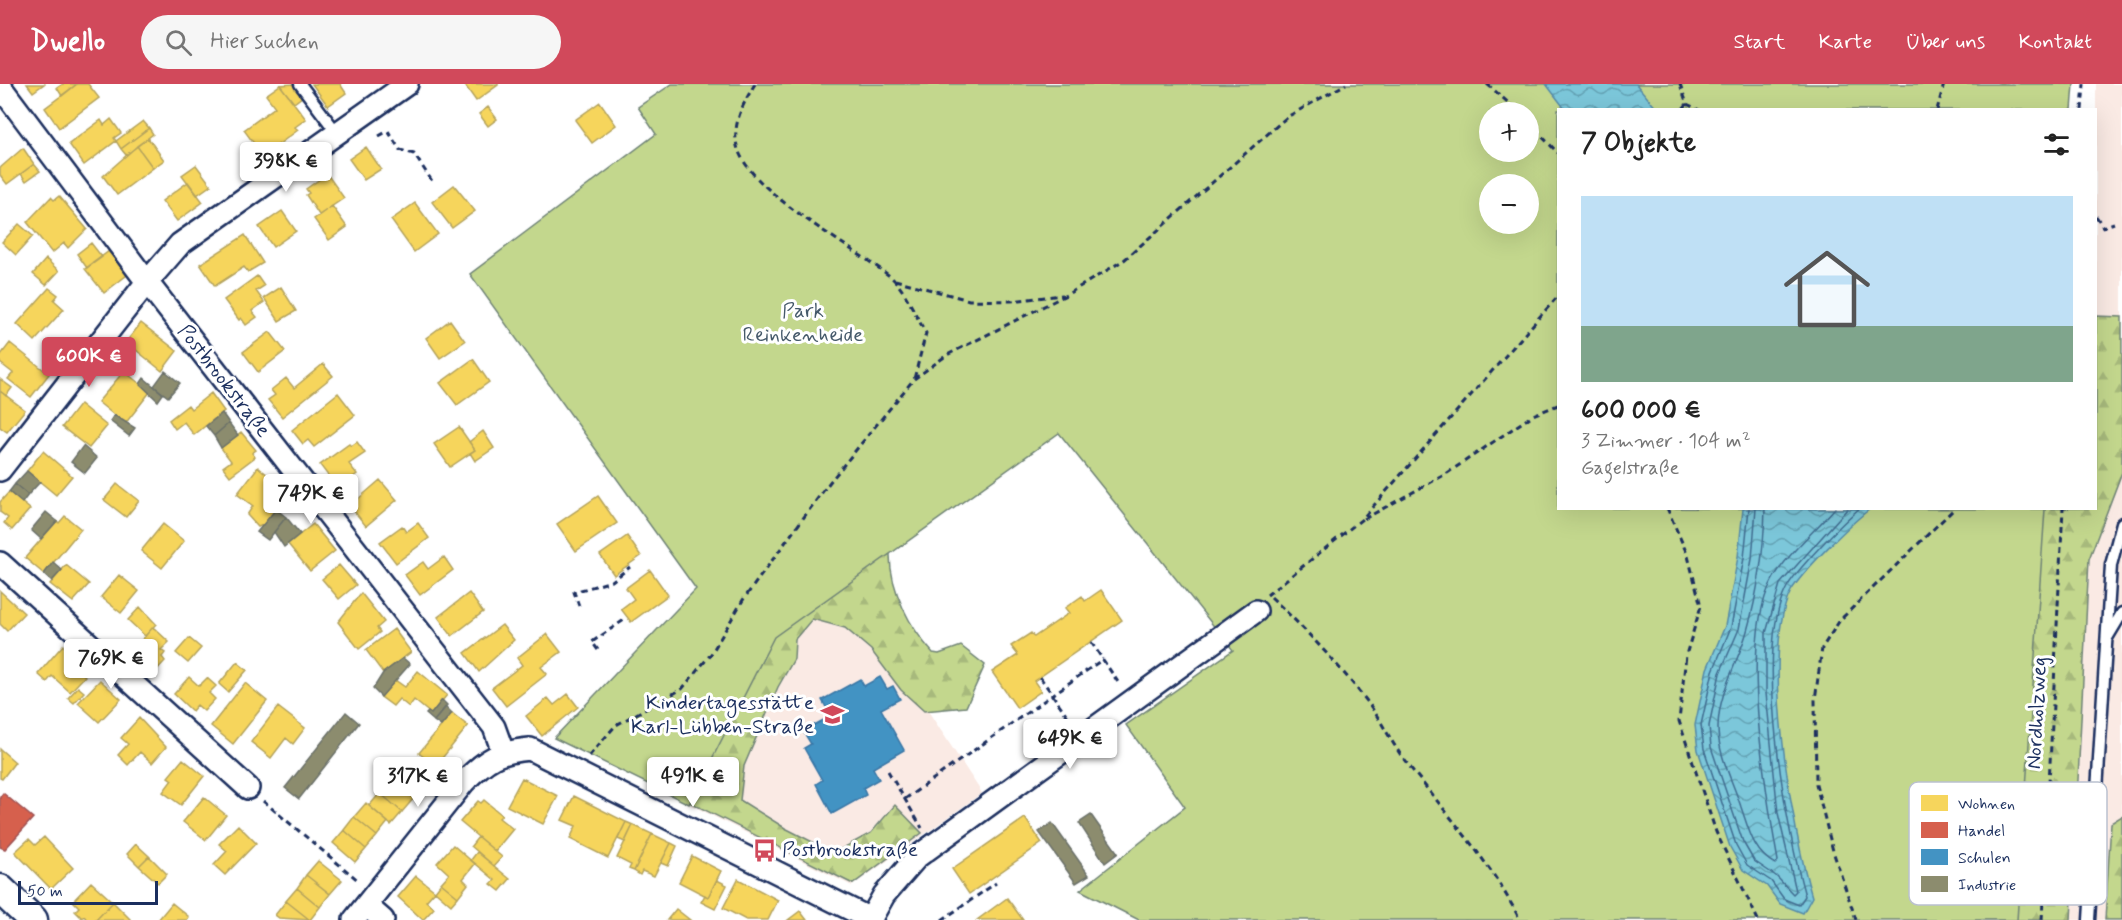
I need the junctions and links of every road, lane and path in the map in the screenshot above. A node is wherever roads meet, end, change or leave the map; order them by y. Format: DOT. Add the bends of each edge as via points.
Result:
graph roads {
  1 [pos="300,84"];
  2 [pos="407,84"];
  3 [pos="755,84"];
  4 [pos="1346,84"];
  5 [pos="1487,84"];
  6 [pos="1680,84"];
  7 [pos="1944,84"];
  8 [pos="2084,84"];
  9 [pos="0,86"];
  10 [pos="1508,102"];
  11 [pos="1687,104"];
  12 [pos="1684,108"];
  13 [pos="1695,108"];
  14 [pos="1938,108"];
  15 [pos="2082,108"];
  16 [pos="1539,133"];
  17 [pos="337,134"];
  18 [pos="379,136"];
  19 [pos="1557,152"];
  20 [pos="432,181"];
  21 [pos="2097,218"];
  22 [pos="2114,223"];
  23 [pos="894,280"];
  24 [pos="147,282"];
  25 [pos="1066,295"];
  26 [pos="1557,297"];
  27 [pos="914,379"];
  28 [pos="1557,405"];
  29 [pos="0,470"];
  30 [pos="1668,510"];
  31 [pos="1953,510"];
  32 [pos="2062,510"];
  33 [pos="1362,519"];
  34 [pos="2122,523"];
  35 [pos="0,563"];
  36 [pos="630,567"];
  37 [pos="1268,593"];
  38 [pos="579,606"];
  39 [pos="1256,611"];
  40 [pos="2122,613"];
  41 [pos="624,620"];
  42 [pos="2105,641"];
  43 [pos="1090,642"];
  44 [pos="598,650"];
  45 [pos="1103,659"];
  46 [pos="1040,677"];
  47 [pos="1052,694"];
  48 [pos="1132,701"];
  49 [pos="1082,737"];
  50 [pos="503,752"];
  51 [pos="578,771"];
  52 [pos="888,771"];
  53 [pos="2049,782"];
  54 [pos="2097,782"];
  55 [pos="248,788"];
  56 [pos="905,800"];
  57 [pos="933,846"];
  58 [pos="996,883"];
  59 [pos="0,888"];
  60 [pos="2043,905"];
  61 [pos="2090,905"];
  62 [pos="364,906"];
  63 [pos="33,920"];
  64 [pos="383,920"];
  65 [pos="871,920"];
  66 [pos="942,920"];
  67 [pos="1520,920"];
  68 [pos="1758,920"];
  69 [pos="1856,920"];
  70 [pos="2042,920"];
  71 [pos="2089,920"];
  1 -- 17 [label="lane"];
  2 -- 17 [label="street"];
  3 -- 23 [label="path" via="739,113 736,141 747,166 767,189"];
  4 -- 25 [label="path" via="1287,117 1124,260"];
  5 -- 10 [label="path"];
  6 -- 11 [label="path"];
  7 -- 14 [label="path"];
  8 -- 15 [label="path"];
  9 -- 24 [label="street, Postbrookstraße"];
  11 -- 12 [label="path"];
  11 -- 13 [label="path"];
  16 -- 19 [label="path"];
  17 -- 24 [label="street" via="180,244"];
  18 -- 20 [label="path" via="388,130 400,150 414,154"];
  21 -- 22 [label="path" via="2103,227"];
  23 -- 25 [label="path" via="969,300"];
  23 -- 27 [label="path" via="926,333"];
  24 -- 29 [label="street"];
  24 -- 50 [label="street, Postbrookstraße" via="494,728"];
  25 -- 27 [label="path" via="947,355"];
  26 -- 33 [label="path"];
  27 -- 51 [label="path" via="829,483 743,600 711,654 682,689 616,725"];
  28 -- 33 [label="path" via="1533,415 1446,474"];
  30 -- 68 [label="path" via="1688,556 1701,606 1686,656 1679,721 1716,832"];
  31 -- 69 [label="path" via="1840,620 1822,648 1815,700 1816,784"];
  32 -- 53 [label="path, Nordholzweg"];
  33 -- 37 [label="path"];
  34 -- 42 [label="lane" via="2112,564"];
  35 -- 55 [label="street"];
  36 -- 38 [label="path" via="612,581 574,592"];
  37 -- 39 [label="path"];
  37 -- 67 [label="path" via="1308,632 1368,702 1403,757 1460,825"];
  39 -- 48 [label="street"];
  40 -- 42 [label="lane"];
  41 -- 44 [label="path" via="592,642"];
  42 -- 54 [label="lane"];
  43 -- 45 [label="path"];
  45 -- 47 [label="path"];
  45 -- 48 [label="path"];
  46 -- 47 [label="path"];
  47 -- 49 [label="path"];
  47 -- 56 [label="path"];
  48 -- 49 [label="street"];
  49 -- 57 [label="street"];
  50 -- 51 [label="street" via="530,749"];
  50 -- 62 [label="street" via="484,762 464,782"];
  51 -- 65 [label="street"];
  52 -- 56 [label="path"];
  55 -- 62 [label="path"];
  56 -- 57 [label="path"];
  57 -- 65 [label="street" via="917,857 884,895"];
  58 -- 66 [label="path"];
  59 -- 63 [label="street"];
  60 -- 70 [label="path, Nordholzweg"];
  61 -- 71 [label="lane"];
  62 -- 64 [label="street"];
}
